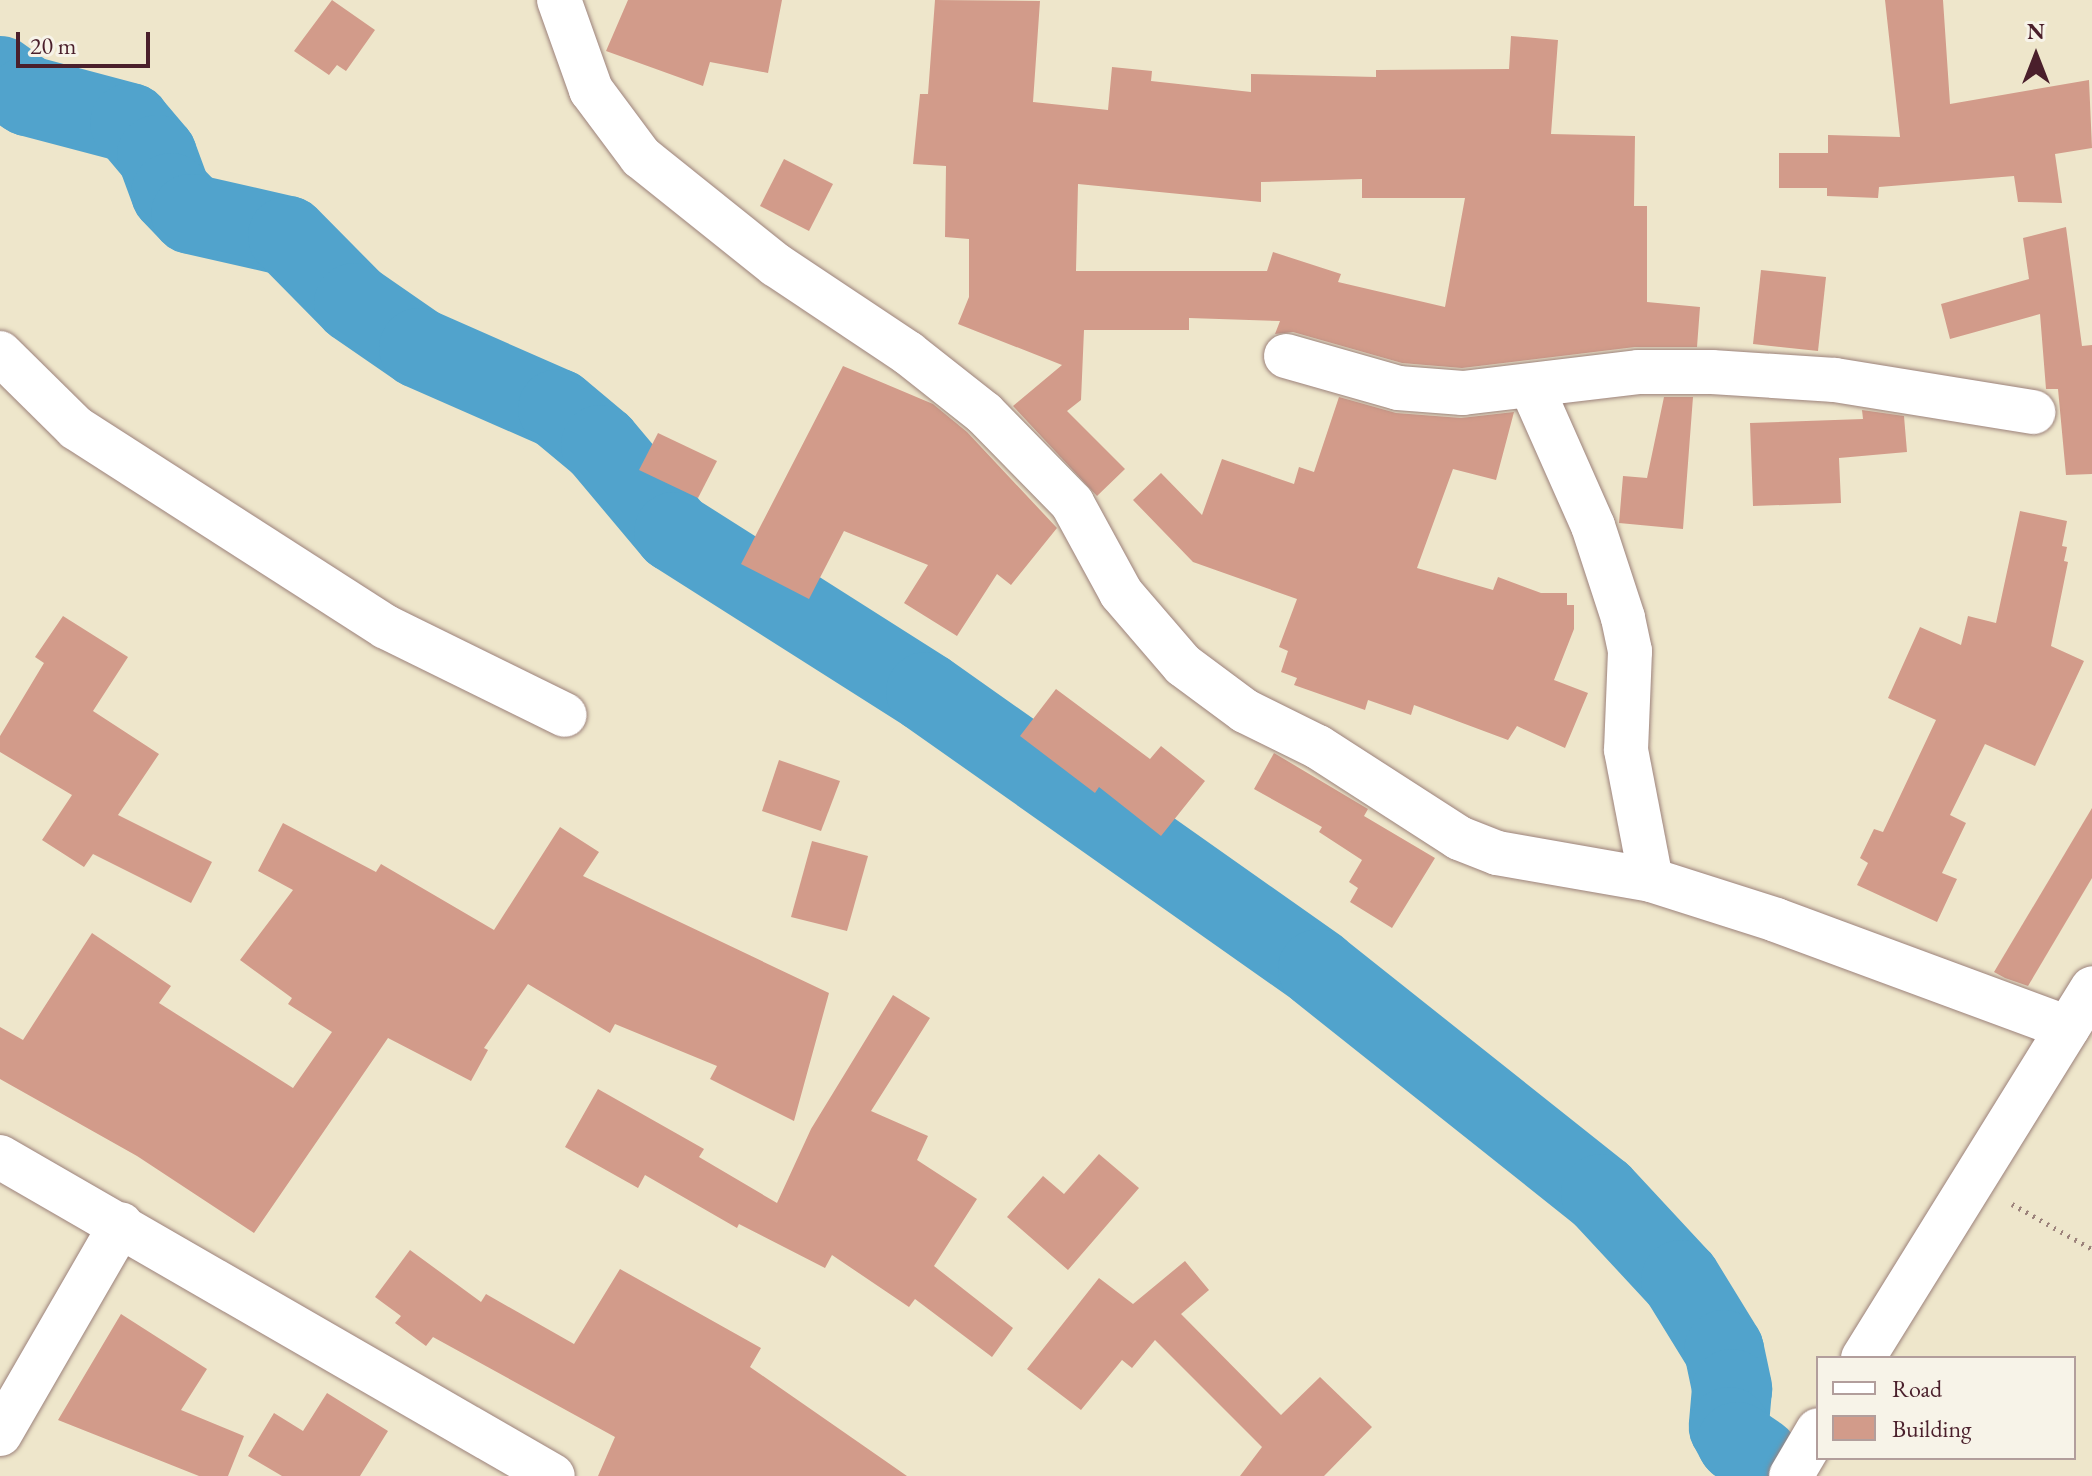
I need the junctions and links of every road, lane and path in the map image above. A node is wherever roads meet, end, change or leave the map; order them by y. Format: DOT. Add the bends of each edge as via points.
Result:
graph roads {
  1 [pos="559,0"];
  2 [pos="0,353"];
  3 [pos="1286,356"];
  4 [pos="1531,386"];
  5 [pos="2033,412"];
  6 [pos="565,715"];
  7 [pos="1651,880"];
  8 [pos="2092,988"];
  9 [pos="2068,1028"];
  10 [pos="0,1157"];
  11 [pos="1972,1182"];
  12 [pos="121,1224"];
  13 [pos="2092,1249"];
  14 [pos="1864,1356"];
  15 [pos="1816,1433"];
  16 [pos="0,1434"];
  17 [pos="553,1476"];
  18 [pos="1791,1476"];
  1 -- 7 [label="street" via="591,90 641,157 776,265 908,353 984,413 1072,503 1121,593 1183,665 1245,711 1318,747 1459,838 1540,863"];
  2 -- 6 [label="street" via="76,428 386,627"];
  3 -- 4 [label="street" via="1398,388 1463,393"];
  4 -- 5 [label="street" via="1638,372 1712,372 1835,380"];
  4 -- 7 [label="street" via="1593,526 1623,618 1630,651 1626,750"];
  7 -- 9 [label="street" via="1776,920"];
  8 -- 9 [label="street"];
  9 -- 11 [label="street"];
  10 -- 12 [label="street"];
  11 -- 13 [label="path"];
  11 -- 14 [label="street"];
  12 -- 16 [label="street"];
  12 -- 17 [label="street"];
  15 -- 18 [label="street"];
}
